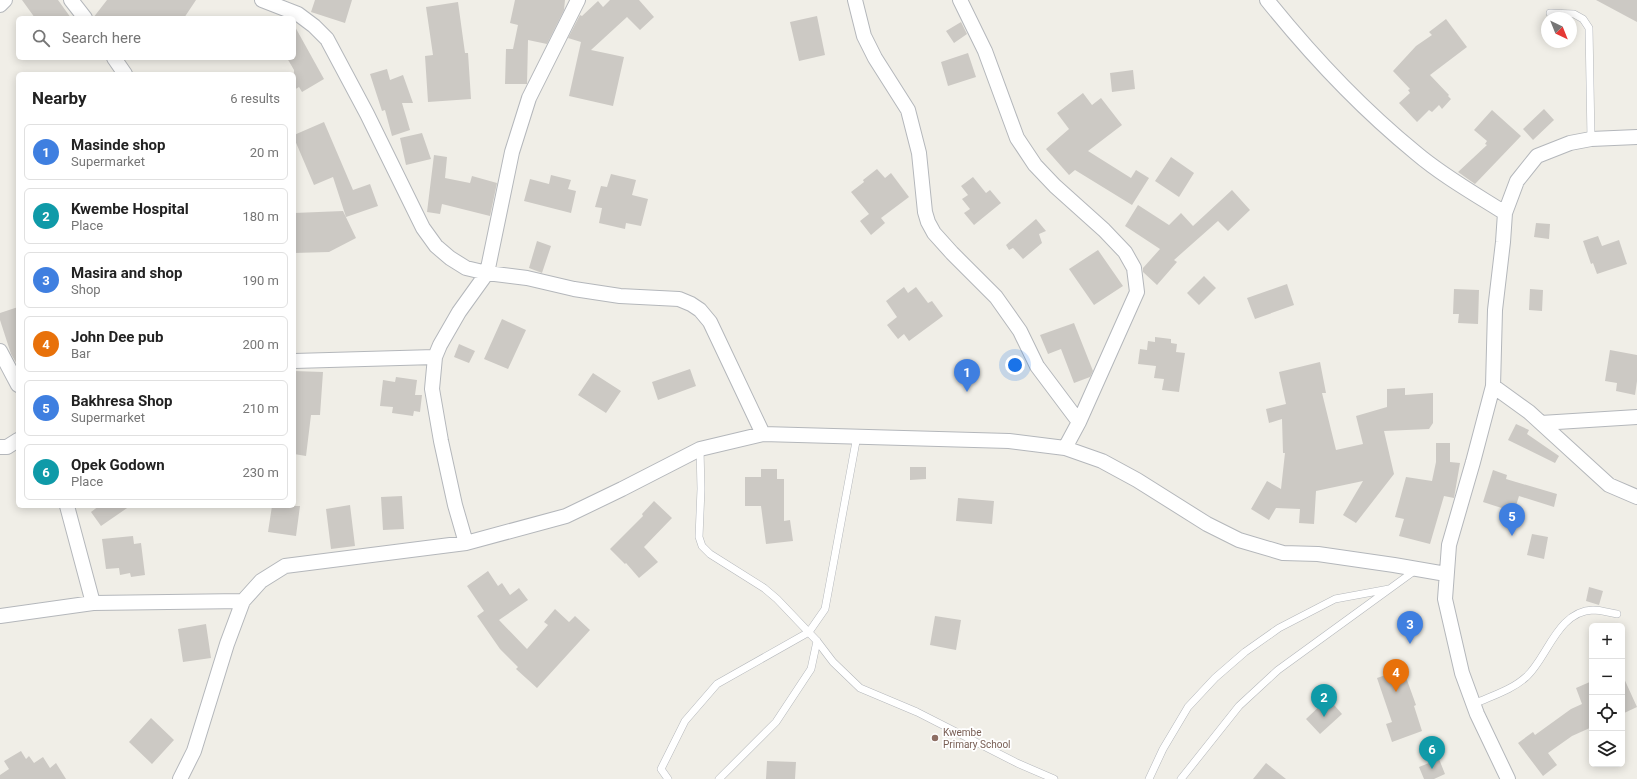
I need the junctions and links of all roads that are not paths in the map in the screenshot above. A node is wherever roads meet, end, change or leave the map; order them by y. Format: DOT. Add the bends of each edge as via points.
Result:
graph roads {
  1 [pos="5,0"];
  2 [pos="71,0"];
  3 [pos="262,0"];
  4 [pos="578,0"];
  5 [pos="855,0"];
  6 [pos="960,0"];
  7 [pos="1267,0"];
  8 [pos="0,5"];
  9 [pos="83,16"];
  10 [pos="1577,16"];
  11 [pos="115,60"];
  12 [pos="124,72"];
  13 [pos="1637,138"];
  14 [pos="1591,139"];
  15 [pos="1505,213"];
  16 [pos="487,273"];
  17 [pos="0,352"];
  18 [pos="435,357"];
  19 [pos="296,361"];
  20 [pos="16,381"];
  21 [pos="1493,386"];
  22 [pos="1637,417"];
  23 [pos="1079,422"];
  24 [pos="1541,423"];
  25 [pos="763,434"];
  26 [pos="857,436"];
  27 [pos="16,441"];
  28 [pos="0,447"];
  29 [pos="1066,448"];
  30 [pos="700,449"];
  31 [pos="1637,497"];
  32 [pos="68,508"];
  33 [pos="466,543"];
  34 [pos="1417,569"];
  35 [pos="1446,574"];
  36 [pos="1389,589"];
  37 [pos="243,601"];
  38 [pos="92,603"];
  39 [pos="1617,614"];
  40 [pos="0,616"];
  41 [pos="809,632"];
  42 [pos="818,641"];
  43 [pos="1474,704"];
  44 [pos="1150,776"];
  45 [pos="180,779"];
  46 [pos="668,779"];
  47 [pos="719,779"];
  48 [pos="1054,779"];
  49 [pos="1156,779"];
  50 [pos="1181,779"];
  51 [pos="1508,779"];
  1 -- 8 [label="street"];
  2 -- 9 [label="street"];
  3 -- 16 [label="street" via="298,14 327,39 423,228 436,246 450,258 466,268"];
  4 -- 16 [label="street" via="529,98 512,152"];
  5 -- 23 [label="street" via="864,36 874,58 908,110 919,152 928,222 952,253 996,297 1020,331 1037,366"];
  6 -- 23 [label="street" via="985,50 1017,138 1035,165 1120,246 1134,268 1137,292"];
  7 -- 15 [label="street" via="1328,72 1416,154"];
  10 -- 14 [label="lane" via="1583,19 1588,28"];
  11 -- 12 [label="street"];
  13 -- 14 [label="street"];
  14 -- 15 [label="street" via="1570,143 1537,156 1516,181"];
  15 -- 21 [label="street" via="1494,310"];
  16 -- 18 [label="street" via="459,312"];
  16 -- 25 [label="street" via="620,296 679,299 691,304 710,322"];
  17 -- 20 [label="street"];
  18 -- 19 [label="street"];
  18 -- 33 [label="street" via="432,389 442,448"];
  21 -- 24 [label="street" via="1516,401"];
  21 -- 35 [label="street" via="1449,545"];
  22 -- 24 [label="street"];
  23 -- 29 [label="street"];
  24 -- 31 [label="street" via="1609,485"];
  25 -- 26 [label="street"];
  25 -- 30 [label="street"];
  26 -- 29 [label="street" via="1009,441"];
  26 -- 41 [label="lane" via="825,609"];
  27 -- 28 [label="street" via="7,447"];
  29 -- 34 [label="street" via="1102,461 1207,524 1239,540 1283,553 1318,554"];
  30 -- 33 [label="street" via="566,516"];
  30 -- 41 [label="lane" via="699,537 702,546 710,554 764,588"];
  32 -- 38 [label="street"];
  33 -- 37 [label="street" via="285,566 261,581"];
  34 -- 35 [label="street"];
  34 -- 36 [label="lane"];
  35 -- 43 [label="street" via="1445,599 1462,673"];
  36 -- 44 [label="lane" via="1335,599 1279,628 1245,652 1215,678 1188,707 1162,749"];
  36 -- 50 [label="lane" via="1278,670 1239,706"];
  37 -- 38 [label="street"];
  37 -- 45 [label="street" via="226,644 194,751"];
  38 -- 40 [label="street"];
  39 -- 43 [label="lane" via="1592,610 1575,615 1557,631 1526,677 1517,684"];
  41 -- 42 [label="lane"];
  41 -- 46 [label="lane" via="717,684 685,721 661,769"];
  42 -- 47 [label="lane" via="811,669 776,722"];
  42 -- 48 [label="lane" via="833,662 864,690 917,712"];
  43 -- 51 [label="street"];
  44 -- 49 [label="lane"];
}
